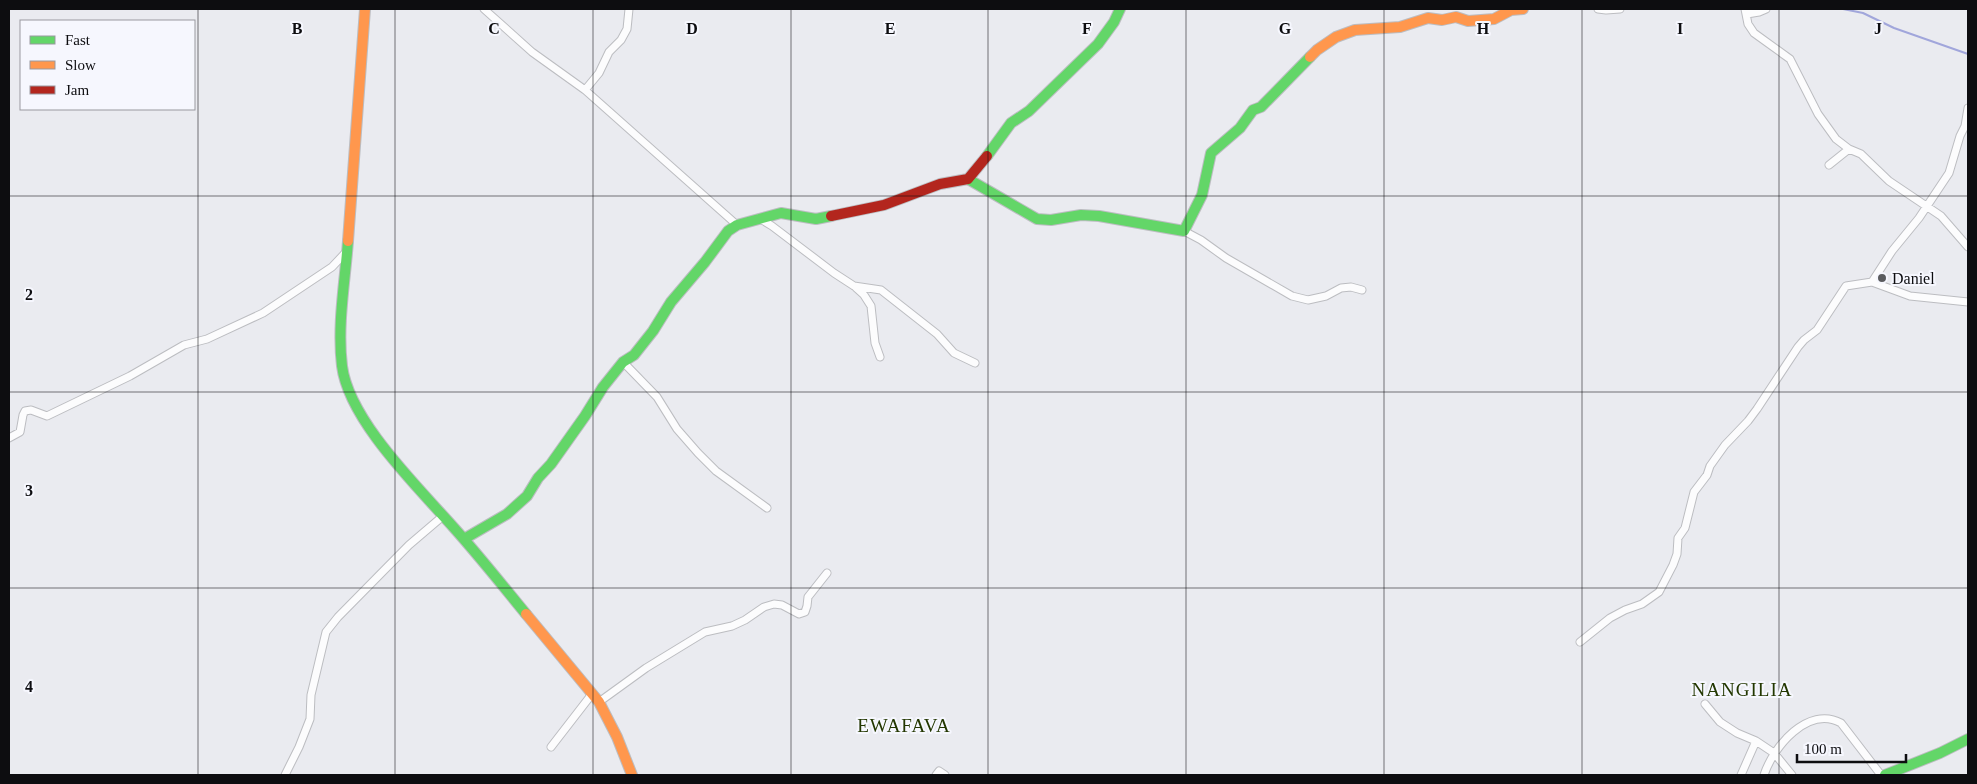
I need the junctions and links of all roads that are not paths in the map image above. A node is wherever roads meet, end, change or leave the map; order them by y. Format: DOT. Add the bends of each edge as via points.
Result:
graph roads {
  1 [pos="365,9"];
  2 [pos="484,9"];
  3 [pos="629,9"];
  4 [pos="1120,9"];
  5 [pos="1523,9"];
  6 [pos="1598,9"];
  7 [pos="1620,9"];
  8 [pos="1766,9"];
  9 [pos="1746,11"];
  10 [pos="585,90"];
  11 [pos="1968,108"];
  12 [pos="1849,149"];
  13 [pos="1829,164"];
  14 [pos="968,179"];
  15 [pos="1928,206"];
  16 [pos="759,218"];
  17 [pos="737,225"];
  18 [pos="1184,231"];
  19 [pos="1968,247"];
  20 [pos="347,251"];
  21 [pos="1872,282"];
  22 [pos="854,286"];
  23 [pos="1362,290"];
  24 [pos="1968,302"];
  25 [pos="880,357"];
  26 [pos="623,362"];
  27 [pos="976,363"];
  28 [pos="9,438"];
  29 [pos="767,508"];
  30 [pos="443,516"];
  31 [pos="464,539"];
  32 [pos="827,573"];
  33 [pos="1580,642"];
  34 [pos="595,698"];
  35 [pos="1705,704"];
  36 [pos="1968,739"];
  37 [pos="1756,741"];
  38 [pos="551,747"];
  39 [pos="1774,753"];
  40 [pos="285,775"];
  41 [pos="632,775"];
  42 [pos="936,775"];
  43 [pos="945,775"];
  44 [pos="1741,775"];
  45 [pos="1764,775"];
  46 [pos="1792,775"];
  47 [pos="1881,775"];
  48 [pos="1885,775"];
  1 -- 20 [label="street"];
  2 -- 10 [label="street" via="532,52"];
  3 -- 10 [label="street" via="627,29"];
  4 -- 14 [label="street" via="1098,44 1029,111 1011,123"];
  5 -- 18 [label="street" via="1511,10 1494,19 1428,18 1387,30 1355,30 1322,46 1261,107 1253,110 1236,133 1211,153 1200,199"];
  6 -- 7 [label="street"];
  8 -- 9 [label="street"];
  9 -- 12 [label="street" via="1748,24 1754,33 1790,59 1818,114 1836,139"];
  10 -- 17 [label="street"];
  11 -- 15 [label="street" via="1949,172"];
  12 -- 13 [label="street"];
  12 -- 15 [label="street" via="1861,154 1888,181"];
  14 -- 16 [label="street" via="940,184 884,205 824,218 781,213"];
  14 -- 18 [label="street" via="1037,220 1049,222 1087,215"];
  15 -- 19 [label="street"];
  15 -- 21 [label="street"];
  16 -- 17 [label="street"];
  16 -- 22 [label="street"];
  17 -- 26 [label="street" via="728,230 634,355"];
  18 -- 23 [label="street" via="1292,296 1308,300 1342,288"];
  20 -- 28 [label="street" via="332,267 244,323 184,345 130,376 47,416 25,411 20,432"];
  20 -- 30 [label="street" via="341,327 342,367 352,400 382,445"];
  21 -- 24 [label="street" via="1910,296"];
  21 -- 33 [label="street" via="1851,285 1842,290 1817,330 1798,347 1753,415 1710,466 1692,496 1684,528 1678,538 1677,554 1659,592 1642,604 1610,618"];
  22 -- 25 [label="street" via="869,302"];
  22 -- 27 [label="street" via="881,290 937,334 954,353"];
  26 -- 29 [label="street" via="656,397 704,459 723,477"];
  26 -- 31 [label="street" via="602,387 568,441 527,496 507,514"];
  30 -- 31 [label="street"];
  30 -- 40 [label="street" via="409,545 326,632 311,695 310,719"];
  31 -- 34 [label="street"];
  32 -- 34 [label="street" via="808,596 805,612 799,614 774,604 764,607 732,626 705,632"];
  34 -- 38 [label="street"];
  34 -- 41 [label="street" via="617,737"];
  35 -- 37 [label="street" via="1724,725"];
  36 -- 48 [label="street"];
  37 -- 39 [label="street"];
  37 -- 44 [label="street"];
  39 -- 45 [label="street"];
  39 -- 46 [label="street"];
  39 -- 47 [label="street" via="1804,723 1837,721 1844,725"];
  42 -- 43 [label="street" via="939,771"];
}
